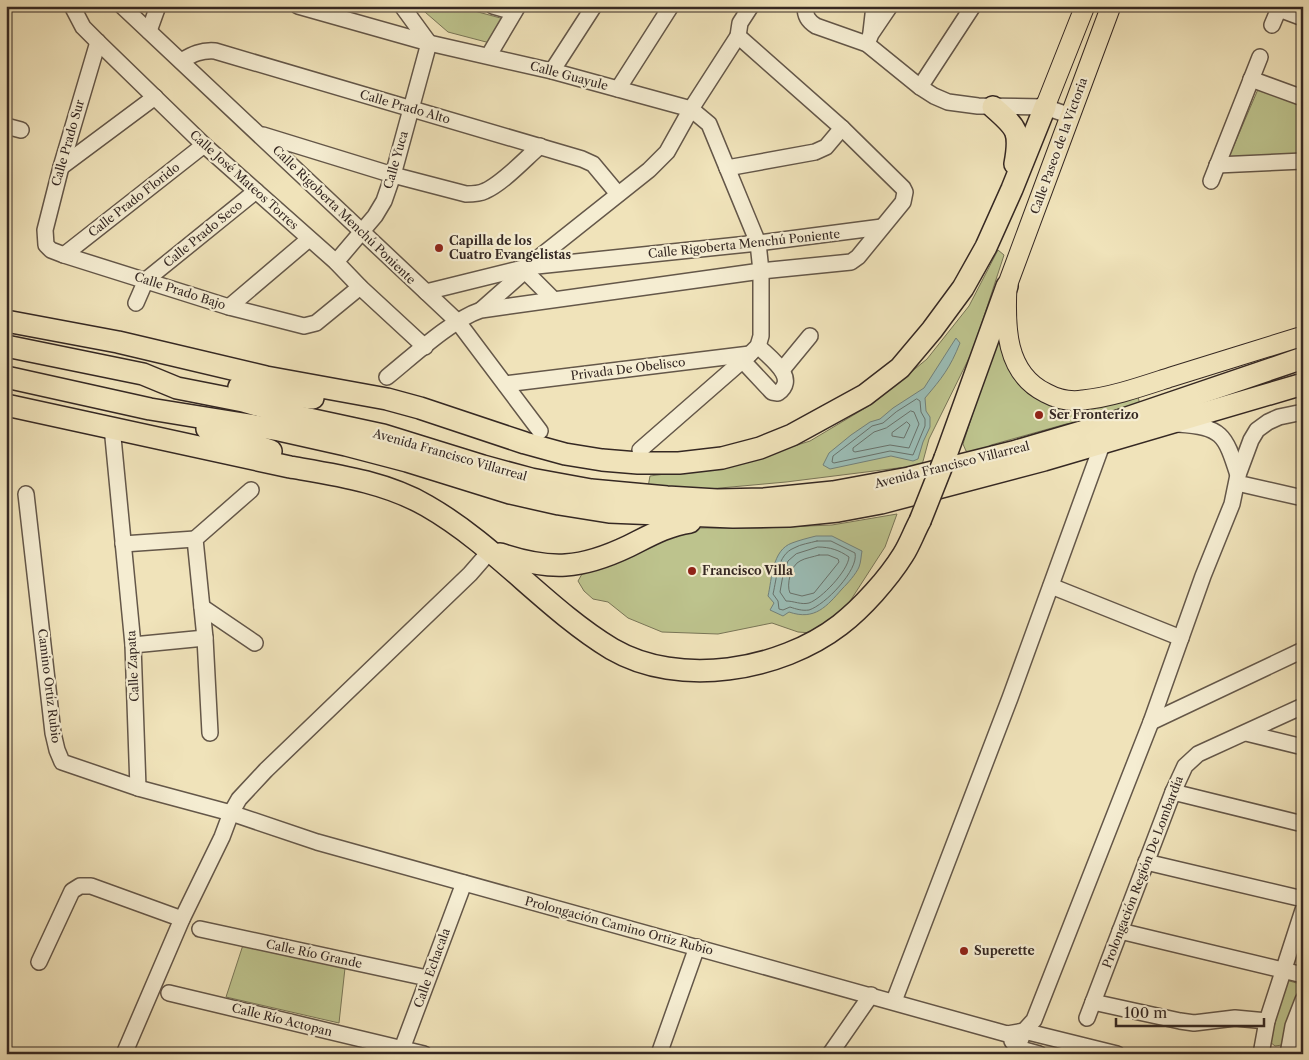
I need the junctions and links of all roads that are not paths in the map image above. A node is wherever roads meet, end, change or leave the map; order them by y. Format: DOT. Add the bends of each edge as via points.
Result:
graph roads {
  1 [pos="72,6"];
  2 [pos="122,6"];
  3 [pos="158,6"];
  4 [pos="298,6"];
  5 [pos="402,6"];
  6 [pos="493,6"];
  7 [pos="594,6"];
  8 [pos="670,6"];
  9 [pos="751,6"];
  10 [pos="874,6"];
  11 [pos="890,6"];
  12 [pos="973,6"];
  13 [pos="1085,6"];
  14 [pos="1111,6"];
  15 [pos="805,7"];
  16 [pos="1279,8"];
  17 [pos="516,9"];
  18 [pos="1303,18"];
  19 [pos="1272,25"];
  20 [pos="149,31"];
  21 [pos="738,36"];
  22 [pos="869,39"];
  23 [pos="98,42"];
  24 [pos="428,42"];
  25 [pos="489,55"];
  26 [pos="1260,57"];
  27 [pos="181,61"];
  28 [pos="552,71"];
  29 [pos="1251,79"];
  30 [pos="920,87"];
  31 [pos="618,89"];
  32 [pos="155,97"];
  33 [pos="1303,98"];
  34 [pos="993,107"];
  35 [pos="411,108"];
  36 [pos="1045,108"];
  37 [pos="691,110"];
  38 [pos="1071,116"];
  39 [pos="6,126"];
  40 [pos="842,128"];
  41 [pos="21,130"];
  42 [pos="259,134"];
  43 [pos="204,145"];
  44 [pos="540,146"];
  45 [pos="1303,161"];
  46 [pos="1217,165"];
  47 [pos="60,167"];
  48 [pos="727,168"];
  49 [pos="393,176"];
  50 [pos="1210,181"];
  51 [pos="1012,189"];
  52 [pos="256,191"];
  53 [pos="618,194"];
  54 [pos="882,227"];
  55 [pos="361,232"];
  56 [pos="309,239"];
  57 [pos="758,243"];
  58 [pos="46,245"];
  59 [pos="64,256"];
  60 [pos="336,262"];
  61 [pos="526,269"];
  62 [pos="761,271"];
  63 [pos="146,280"];
  64 [pos="1007,286"];
  65 [pos="360,287"];
  66 [pos="426,292"];
  67 [pos="553,299"];
  68 [pos="136,302"];
  69 [pos="229,307"];
  70 [pos="481,310"];
  71 [pos="6,321"];
  72 [pos="458,322"];
  73 [pos="810,336"];
  74 [pos="1303,336"];
  75 [pos="6,346"];
  76 [pos="425,347"];
  77 [pos="751,353"];
  78 [pos="1297,358"];
  79 [pos="782,370"];
  80 [pos="143,374"];
  81 [pos="6,377"];
  82 [pos="387,377"];
  83 [pos="505,384"];
  84 [pos="1297,387"];
  85 [pos="6,405"];
  86 [pos="420,408"];
  87 [pos="150,409"];
  88 [pos="1303,412"];
  89 [pos="1169,423"];
  90 [pos="105,425"];
  91 [pos="540,431"];
  92 [pos="1103,442"];
  93 [pos="640,450"];
  94 [pos="331,474"];
  95 [pos="1238,479"];
  96 [pos="251,490"];
  97 [pos="26,494"];
  98 [pos="1303,498"];
  99 [pos="733,517"];
  100 [pos="195,540"];
  101 [pos="123,544"];
  102 [pos="490,551"];
  103 [pos="1050,586"];
  104 [pos="202,607"];
  105 [pos="204,638"];
  106 [pos="1181,638"];
  107 [pos="255,643"];
  108 [pos="132,645"];
  109 [pos="1303,650"];
  110 [pos="1303,706"];
  111 [pos="1151,722"];
  112 [pos="210,733"];
  113 [pos="1246,733"];
  114 [pos="1303,747"];
  115 [pos="138,788"];
  116 [pos="1173,792"];
  117 [pos="231,813"];
  118 [pos="1303,824"];
  119 [pos="1146,862"];
  120 [pos="464,883"];
  121 [pos="1303,899"];
  122 [pos="1303,910"];
  123 [pos="182,919"];
  124 [pos="200,929"];
  125 [pos="1120,931"];
  126 [pos="697,947"];
  127 [pos="39,962"];
  128 [pos="1282,970"];
  129 [pos="1303,975"];
  130 [pos="427,978"];
  131 [pos="170,993"];
  132 [pos="870,995"];
  133 [pos="1303,1000"];
  134 [pos="894,1001"];
  135 [pos="1093,1002"];
  136 [pos="1087,1018"];
  137 [pos="1267,1021"];
  138 [pos="1298,1028"];
  139 [pos="1032,1029"];
  140 [pos="1008,1034"];
  141 [pos="401,1051"];
  142 [pos="1026,1052"];
  143 [pos="124,1054"];
  144 [pos="424,1054"];
  145 [pos="659,1054"];
  146 [pos="830,1054"];
  147 [pos="1117,1054"];
  148 [pos="1261,1054"];
  149 [pos="1288,1054"];
  1 -- 23 [label="street, Calle José Mateos Torres" via="80,23"];
  2 -- 20 [label="street, Calle Rigoberta Menchú Poniente"];
  3 -- 20 [label="street"];
  4 -- 24 [label="street, Calle Guayule"];
  5 -- 24 [label="street"];
  6 -- 17 [label="street"];
  7 -- 28 [label="street"];
  8 -- 31 [label="street"];
  9 -- 21 [label="street" via="740,23"];
  10 -- 22 [label="street"];
  11 -- 22 [label="street"];
  12 -- 30 [label="street"];
  13 -- 36 [label="main road, Calle Paseo de la Victoria"];
  14 -- 38 [label="main road, Calle Paseo de la Victoria"];
  15 -- 22 [label="street" via="806,17 816,26"];
  16 -- 18 [label="street"];
  16 -- 19 [label="street"];
  17 -- 25 [label="street"];
  20 -- 27 [label="street, Calle Rigoberta Menchú Poniente"];
  21 -- 37 [label="street"];
  21 -- 40 [label="street"];
  22 -- 30 [label="street"];
  23 -- 32 [label="street, Calle José Mateos Torres"];
  23 -- 47 [label="street, Calle Prado Sur"];
  24 -- 25 [label="street, Calle Guayule"];
  24 -- 35 [label="street, Calle Yuca"];
  25 -- 28 [label="street, Calle Guayule"];
  26 -- 29 [label="street"];
  27 -- 35 [label="street, Calle Prado Alto" via="196,52 215,51"];
  27 -- 42 [label="street, Calle Rigoberta Menchú Poniente"];
  28 -- 31 [label="street, Calle Guayule"];
  29 -- 33 [label="street"];
  29 -- 46 [label="street"];
  30 -- 34 [label="street" via="948,102"];
  31 -- 37 [label="street, Calle Guayule"];
  32 -- 43 [label="street, Calle José Mateos Torres"];
  32 -- 47 [label="street"];
  34 -- 36 [label="street"];
  34 -- 51 [label="highway" via="1009,121 1018,138"];
  35 -- 44 [label="street, Calle Prado Alto"];
  35 -- 49 [label="street, Calle Yuca"];
  36 -- 38 [label="street"];
  36 -- 51 [label="highway"];
  37 -- 48 [label="street, Calle Guayule" via="709,124"];
  37 -- 53 [label="street" via="667,152"];
  38 -- 64 [label="main road, Calle Paseo de la Victoria"];
  39 -- 41 [label="street"];
  40 -- 48 [label="street" via="826,147 815,152"];
  40 -- 54 [label="street" via="905,192 903,202"];
  42 -- 49 [label="street"];
  42 -- 55 [label="street, Calle Rigoberta Menchú Poniente"];
  43 -- 52 [label="street, Calle José Mateos Torres"];
  43 -- 59 [label="street, Calle Prado Florido"];
  44 -- 49 [label="street" via="494,186 476,194"];
  44 -- 53 [label="street, Calle Prado Alto" via="593,164"];
  45 -- 46 [label="street"];
  46 -- 50 [label="street"];
  47 -- 58 [label="street, Calle Prado Sur" via="45,230"];
  48 -- 57 [label="street, Calle Guayule"];
  49 -- 55 [label="street, Calle Yuca" via="384,201"];
  51 -- 86 [label="highway" via="963,288 900,368 865,395 792,435 760,448 722,458 679,463 602,460 525,443"];
  52 -- 56 [label="street, Calle José Mateos Torres"];
  52 -- 63 [label="street, Calle Prado Seco"];
  53 -- 61 [label="street"];
  54 -- 57 [label="street, Calle Rigoberta Menchú Poniente"];
  54 -- 62 [label="street" via="851,262"];
  55 -- 60 [label="street, Calle Yuca"];
  55 -- 66 [label="street, Calle Rigoberta Menchú Poniente"];
  56 -- 60 [label="street, Calle José Mateos Torres"];
  56 -- 69 [label="street"];
  57 -- 61 [label="street, Calle Rigoberta Menchú Poniente"];
  57 -- 62 [label="street, Calle Guayule"];
  58 -- 59 [label="street, Calle Prado Bajo"];
  59 -- 63 [label="street, Calle Prado Bajo"];
  60 -- 65 [label="street, Calle José Mateos Torres"];
  61 -- 66 [label="street, Calle Rigoberta Menchú Poniente"];
  61 -- 67 [label="street"];
  61 -- 70 [label="street"];
  62 -- 67 [label="street"];
  62 -- 77 [label="street, Calle Guayule" via="761,336"];
  63 -- 68 [label="street, Calle Prado Seco"];
  63 -- 69 [label="street, Calle Prado Bajo"];
  64 -- 74 [label="main road" via="1008,335 1015,362 1025,379 1036,389 1066,400 1102,396"];
  64 -- 102 [label="highway, bridge" via="946,458 920,521 898,561 840,625 810,644 777,658 713,670 665,669 633,660 576,622"];
  65 -- 69 [label="street, Calle Prado Bajo" via="316,323 304,326"];
  65 -- 76 [label="street, Calle José Mateos Torres"];
  66 -- 72 [label="street"];
  67 -- 70 [label="street"];
  70 -- 72 [label="street"];
  71 -- 86 [label="highway" via="118,342 266,377 387,398"];
  72 -- 76 [label="street"];
  72 -- 83 [label="street"];
  73 -- 79 [label="street"];
  75 -- 80 [label="highway, Avenida Francisco Villarreal"];
  76 -- 82 [label="street"];
  77 -- 79 [label="street"];
  77 -- 79 [label="street" via="775,393 785,386"];
  77 -- 83 [label="street, Privada De Obelisco"];
  77 -- 93 [label="street"];
  78 -- 80 [label="highway, Avenida Francisco Villarreal" via="1115,422 909,478 833,492 717,500 591,490 531,479 383,435 177,388"];
  80 -- 86 [label="highway" via="176,374 280,395"];
  81 -- 87 [label="highway, Avenida Francisco Villarreal"];
  83 -- 91 [label="street"];
  84 -- 89 [label="highway, Avenida Francisco Villarreal"];
  85 -- 90 [label="highway"];
  87 -- 94 [label="highway"];
  87 -- 99 [label="highway, Avenida Francisco Villarreal" via="279,430 346,445 559,504 609,512"];
  88 -- 95 [label="street" via="1279,417 1257,430"];
  89 -- 92 [label="highway, Avenida Francisco Villarreal"];
  89 -- 95 [label="street" via="1197,425 1217,432 1229,448"];
  90 -- 94 [label="highway"];
  90 -- 101 [label="street, Calle Zapata"];
  92 -- 99 [label="highway, Avenida Francisco Villarreal" via="1009,470 838,512"];
  92 -- 103 [label="street"];
  94 -- 102 [label="highway" via="410,497 455,523"];
  95 -- 98 [label="street"];
  95 -- 106 [label="street" via="1232,504"];
  96 -- 100 [label="street"];
  97 -- 115 [label="street, Camino Ortíz Rubio" via="57,750 62,762"];
  99 -- 102 [label="highway" via="679,524 598,560 572,565 539,565"];
  100 -- 101 [label="street"];
  100 -- 104 [label="street"];
  101 -- 108 [label="street, Calle Zapata"];
  102 -- 117 [label="street" via="261,775"];
  103 -- 106 [label="street"];
  103 -- 134 [label="street"];
  104 -- 105 [label="street"];
  104 -- 107 [label="street"];
  105 -- 108 [label="street"];
  105 -- 112 [label="street"];
  106 -- 111 [label="street"];
  108 -- 115 [label="street, Calle Zapata"];
  109 -- 111 [label="street"];
  110 -- 113 [label="street, Prolongación Región De Lombardía"];
  111 -- 139 [label="street"];
  113 -- 114 [label="street"];
  113 -- 116 [label="street, Prolongación Región De Lombardía" via="1206,749 1190,760"];
  115 -- 117 [label="street, Camino Ortíz Rubio"];
  116 -- 118 [label="street"];
  116 -- 119 [label="street, Prolongación Región De Lombardía"];
  117 -- 120 [label="street, Prolongación Camino Ortiz Rubio" via="308,839"];
  117 -- 123 [label="street"];
  119 -- 121 [label="street"];
  119 -- 125 [label="street, Prolongación Región De Lombardía"];
  120 -- 126 [label="street, Prolongación Camino Ortiz Rubio"];
  120 -- 130 [label="street, Calle Echacala"];
  122 -- 128 [label="street"];
  123 -- 127 [label="street" via="91,886 80,886 72,891"];
  123 -- 143 [label="street"];
  124 -- 130 [label="street, Calle Río Grande"];
  125 -- 128 [label="street"];
  125 -- 135 [label="street, Prolongación Región De Lombardía"];
  126 -- 132 [label="street, Prolongación Camino Ortiz Rubio"];
  126 -- 145 [label="street"];
  128 -- 129 [label="street"];
  128 -- 137 [label="street"];
  130 -- 141 [label="street, Calle Echacala"];
  131 -- 141 [label="street, Calle Río Actopan"];
  132 -- 134 [label="street, Prolongación Camino Ortiz Rubio"];
  132 -- 146 [label="street"];
  133 -- 138 [label="street"];
  134 -- 140 [label="street, Prolongación Camino Ortiz Rubio"];
  135 -- 136 [label="street, Prolongación Región De Lombardía"];
  135 -- 137 [label="street" via="1180,1021 1235,1018"];
  137 -- 148 [label="street"];
  138 -- 149 [label="street"];
  139 -- 140 [label="street, Prolongación Camino Ortiz Rubio"];
  139 -- 142 [label="street"];
  139 -- 147 [label="street, Prolongación Camino Ortiz Rubio"];
  140 -- 142 [label="street"];
  141 -- 144 [label="street, Calle Río Actopan"];
}
